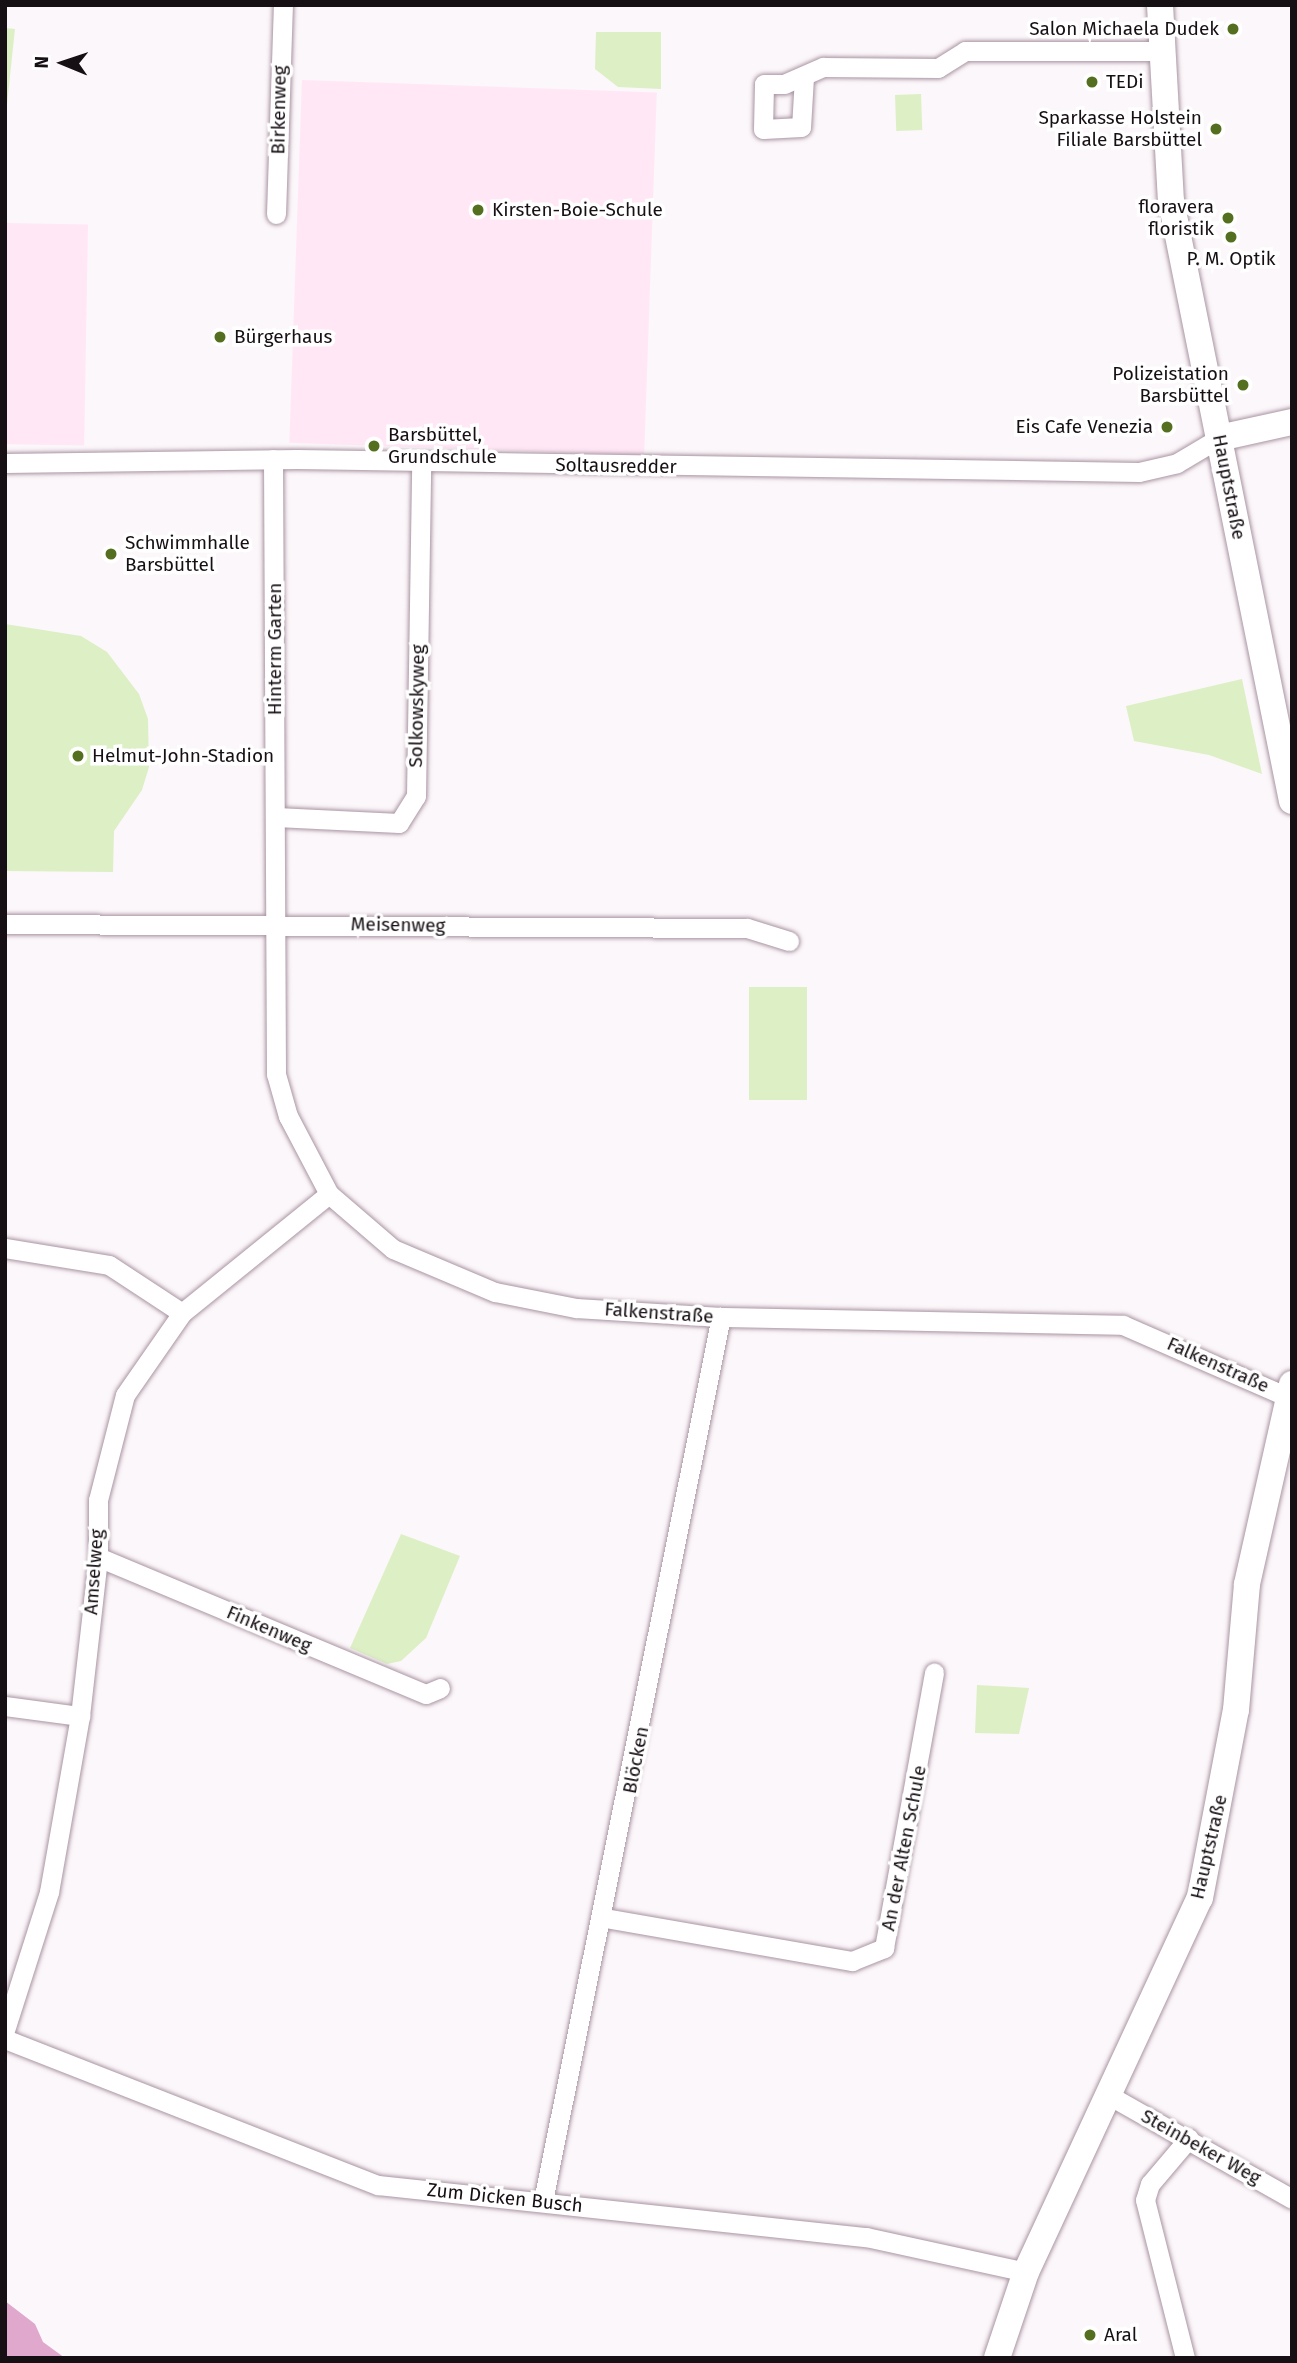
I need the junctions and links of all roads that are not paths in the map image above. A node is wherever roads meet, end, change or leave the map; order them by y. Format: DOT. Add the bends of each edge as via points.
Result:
graph roads {
  1 [pos="283,5"];
  2 [pos="1160,5"];
  3 [pos="1160,51"];
  4 [pos="804,77"];
  5 [pos="276,214"];
  6 [pos="1292,422"];
  7 [pos="1219,438"];
  8 [pos="273,459"];
  9 [pos="421,461"];
  10 [pos="5,463"];
  11 [pos="1292,801"];
  12 [pos="276,817"];
  13 [pos="274,923"];
  14 [pos="5,925"];
  15 [pos="789,941"];
  16 [pos="329,1194"];
  17 [pos="5,1248"];
  18 [pos="182,1313"];
  19 [pos="721,1317"];
  20 [pos="1290,1390"];
  21 [pos="98,1557"];
  22 [pos="934,1673"];
  23 [pos="440,1688"];
  24 [pos="5,1706"];
  25 [pos="80,1716"];
  26 [pos="605,1918"];
  27 [pos="5,2030"];
  28 [pos="5,2039"];
  29 [pos="1110,2096"];
  30 [pos="1189,2138"];
  31 [pos="1292,2199"];
  32 [pos="543,2201"];
  33 [pos="1026,2272"];
  34 [pos="997,2358"];
  35 [pos="1185,2358"];
  1 -- 5 [label="street, Birkenweg"];
  2 -- 3 [label="street, Hauptstraße"];
  3 -- 4 [label="street" via="965,51 938,68 823,67"];
  3 -- 7 [label="street, Hauptstraße" via="1171,201"];
  6 -- 7 [label="street"];
  7 -- 9 [label="street, Soltausredder" via="1177,463 1139,472"];
  7 -- 11 [label="street, Hauptstraße"];
  8 -- 9 [label="street, Soltausredder"];
  8 -- 10 [label="street, Soltausredder"];
  8 -- 12 [label="street, Hinterm Garten"];
  9 -- 12 [label="street, Solkowskyweg" via="416,796 399,823"];
  12 -- 13 [label="street, Hinterm Garten"];
  13 -- 14 [label="street, Meisenweg"];
  13 -- 15 [label="street, Meisenweg" via="747,928"];
  13 -- 16 [label="street, Falkenstraße" via="276,1074 288,1116"];
  16 -- 18 [label="street, Amselweg"];
  16 -- 19 [label="street, Falkenstraße" via="393,1249 495,1292 576,1308"];
  17 -- 18 [label="street" via="109,1265"];
  18 -- 21 [label="street, Amselweg" via="121,1407 98,1500"];
  19 -- 20 [label="street, Falkenstraße" via="1123,1325"];
  19 -- 26 [label="street, Blöcken"];
  20 -- 29 [label="street, Hauptstraße" via="1247,1584 1236,1710 1200,1898"];
  21 -- 23 [label="street, Finkenweg" via="426,1694"];
  21 -- 25 [label="street, Amselweg"];
  22 -- 26 [label="street, An der Alten Schule" via="884,1948 852,1961"];
  24 -- 25 [label="street"];
  25 -- 27 [label="street, Amselweg" via="49,1892"];
  26 -- 32 [label="street, Blöcken"];
  28 -- 32 [label="street, Zum Dicken Busch" via="378,2185"];
  29 -- 30 [label="street, Steinbeker Weg"];
  29 -- 33 [label="street, Hauptstraße"];
  30 -- 31 [label="street, Steinbeker Weg"];
  30 -- 35 [label="street" via="1150,2184 1145,2200"];
  32 -- 33 [label="street, Zum Dicken Busch" via="866,2237"];
  33 -- 34 [label="street, Hauptstraße"];
}
